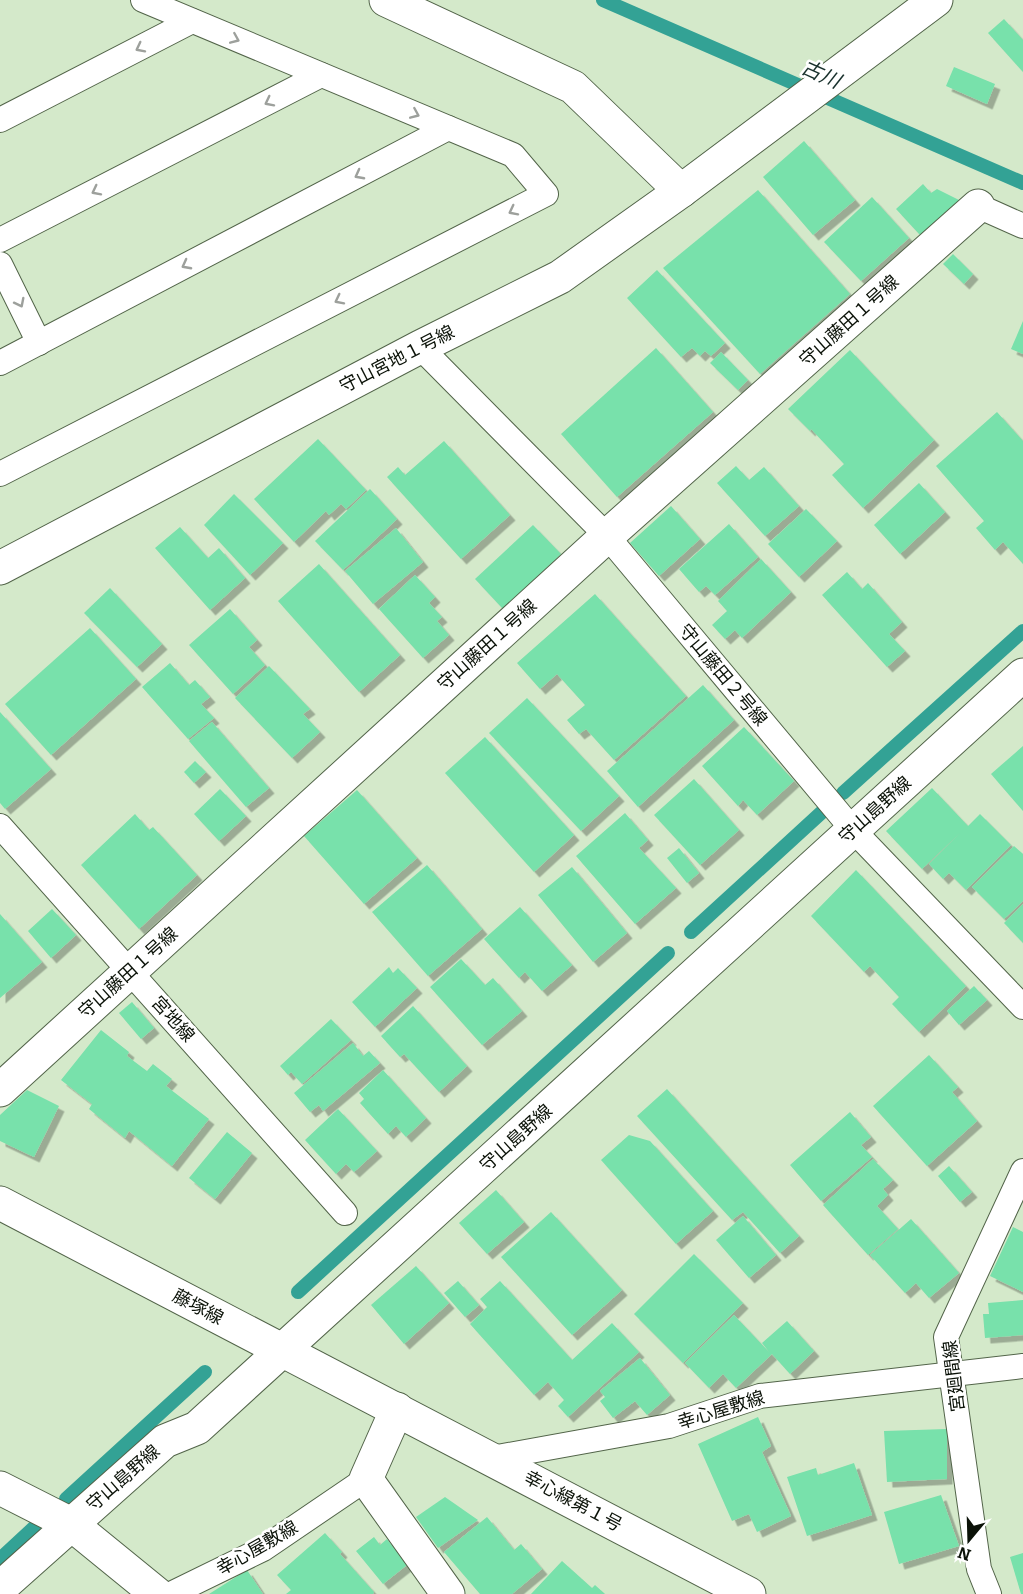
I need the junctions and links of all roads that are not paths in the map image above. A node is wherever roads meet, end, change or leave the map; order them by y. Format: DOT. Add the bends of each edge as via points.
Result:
graph roads {
  1 [pos="143,0"];
  2 [pos="386,0"];
  3 [pos="936,0"];
  4 [pos="192,21"];
  5 [pos="321,75"];
  6 [pos="0,120"];
  7 [pos="448,128"];
  8 [pos="681,191"];
  9 [pos="978,206"];
  10 [pos="1023,226"];
  11 [pos="0,240"];
  12 [pos="0,264"];
  13 [pos="39,343"];
  14 [pos="420,347"];
  15 [pos="0,363"];
  16 [pos="0,474"];
  17 [pos="607,536"];
  18 [pos="0,568"];
  19 [pos="1023,675"];
  20 [pos="0,825"];
  21 [pos="854,830"];
  22 [pos="130,971"];
  23 [pos="1023,1007"];
  24 [pos="0,1090"];
  25 [pos="1023,1171"];
  26 [pos="0,1203"];
  27 [pos="345,1213"];
  28 [pos="282,1351"];
  29 [pos="1023,1366"];
  30 [pos="953,1374"];
  31 [pos="397,1409"];
  32 [pos="492,1458"];
  33 [pos="366,1479"];
  34 [pos="0,1488"];
  35 [pos="72,1524"];
  36 [pos="0,1588"];
  37 [pos="157,1594"];
  38 [pos="171,1594"];
  39 [pos="448,1594"];
  40 [pos="749,1594"];
  41 [pos="989,1594"];
  1 -- 4 [label="lane"];
  2 -- 8 [label="street" via="573,87"];
  3 -- 8 [label="street, 守山宮地１号線"];
  4 -- 5 [label="lane, one-way"];
  4 -- 6 [label="lane, one-way"];
  5 -- 7 [label="lane, one-way"];
  5 -- 11 [label="lane, one-way"];
  7 -- 13 [label="lane, one-way"];
  7 -- 16 [label="lane, one-way" via="513,155 546,194"];
  8 -- 14 [label="street, 守山宮地１号線" via="560,277"];
  9 -- 10 [label="lane"];
  9 -- 17 [label="street, 守山藤田１号線"];
  12 -- 13 [label="lane, one-way"];
  13 -- 15 [label="lane"];
  14 -- 17 [label="lane, 守山藤田２号線"];
  14 -- 18 [label="street, 守山宮地１号線"];
  17 -- 21 [label="lane, 守山藤田２号線"];
  17 -- 22 [label="street, 守山藤田１号線"];
  19 -- 21 [label="street, 守山島野線"];
  20 -- 22 [label="lane, 宮地線"];
  21 -- 23 [label="lane, 守山藤田２号線"];
  21 -- 28 [label="street, 守山島野線"];
  22 -- 24 [label="street, 守山藤田１号線"];
  22 -- 27 [label="lane, 宮地線"];
  25 -- 30 [label="lane, 宮廻間線" via="946,1337"];
  26 -- 28 [label="street, 藤塚線"];
  28 -- 31 [label="street, 藤塚線"];
  28 -- 35 [label="street, 守山島野線" via="196,1428 165,1441"];
  29 -- 30 [label="lane, 幸心屋敷線"];
  30 -- 32 [label="lane, 幸心屋敷線" via="760,1396 669,1426"];
  30 -- 41 [label="lane, 宮廻間線" via="979,1569"];
  31 -- 32 [label="street, 幸心線第１号"];
  31 -- 33 [label="street"];
  32 -- 40 [label="street, 幸心線第１号"];
  33 -- 38 [label="lane, 幸心屋敷線" via="263,1549"];
  33 -- 39 [label="street"];
  34 -- 35 [label="street"];
  35 -- 36 [label="street, 守山島野線"];
  35 -- 37 [label="street"];
}
